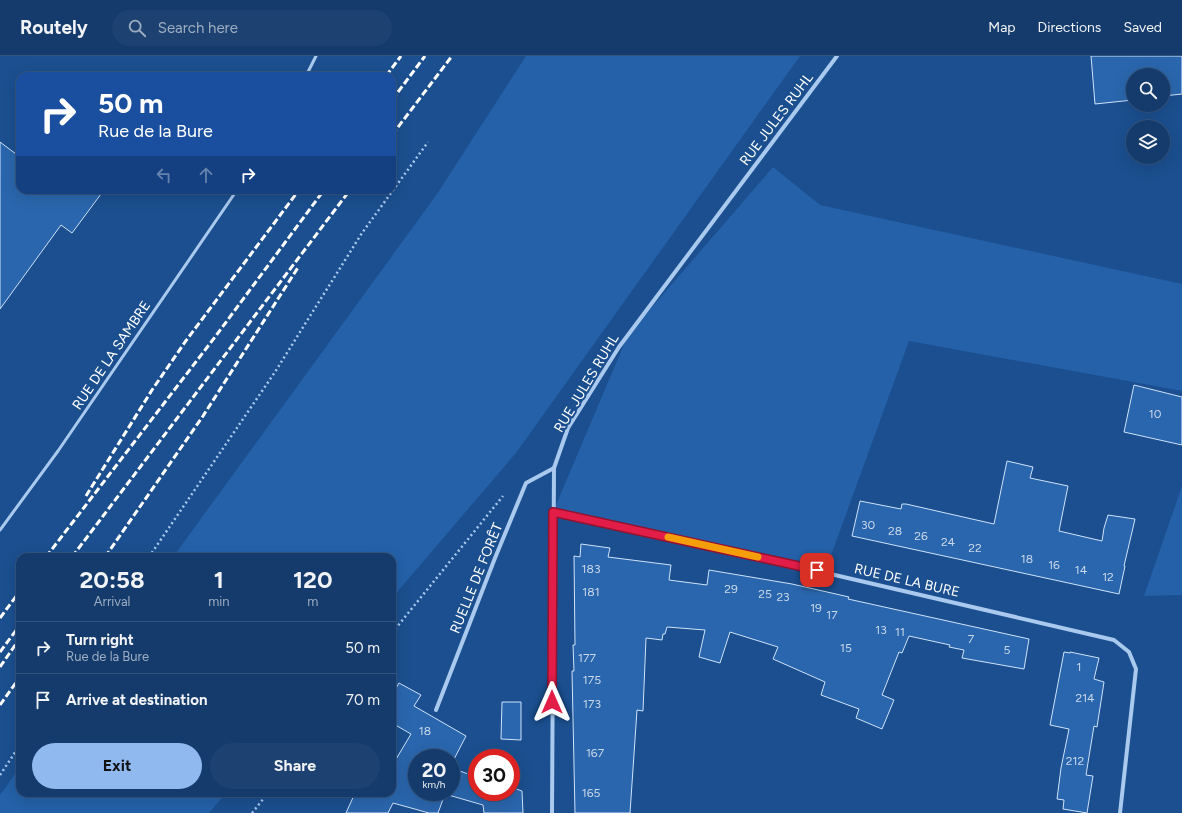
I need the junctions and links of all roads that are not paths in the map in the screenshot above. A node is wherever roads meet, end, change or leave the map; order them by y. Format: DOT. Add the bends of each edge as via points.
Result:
graph roads {
  1 [pos="316,56"];
  2 [pos="837,56"];
  3 [pos="308,72"];
  4 [pos="235,194"];
  5 [pos="554,468"];
  6 [pos="553,512"];
  7 [pos="0,530"];
  8 [pos="436,710"];
  9 [pos="552,813"];
  10 [pos="1120,813"];
  1 -- 3 [label="lane"];
  2 -- 5 [label="street, RUE JULES RUHL" via="618,347 568,428"];
  4 -- 7 [label="lane, RUE DE LA SAMBRE" via="58,451"];
  5 -- 6 [label="street, RUE JULES RUHL"];
  5 -- 8 [label="street, RUELLE DE FORÊT" via="526,483"];
  6 -- 9 [label="street, RUE JULES RUHL"];
  6 -- 10 [label="street, RUE DE LA BURE" via="825,572 1114,640 1129,652 1136,669"];
}
